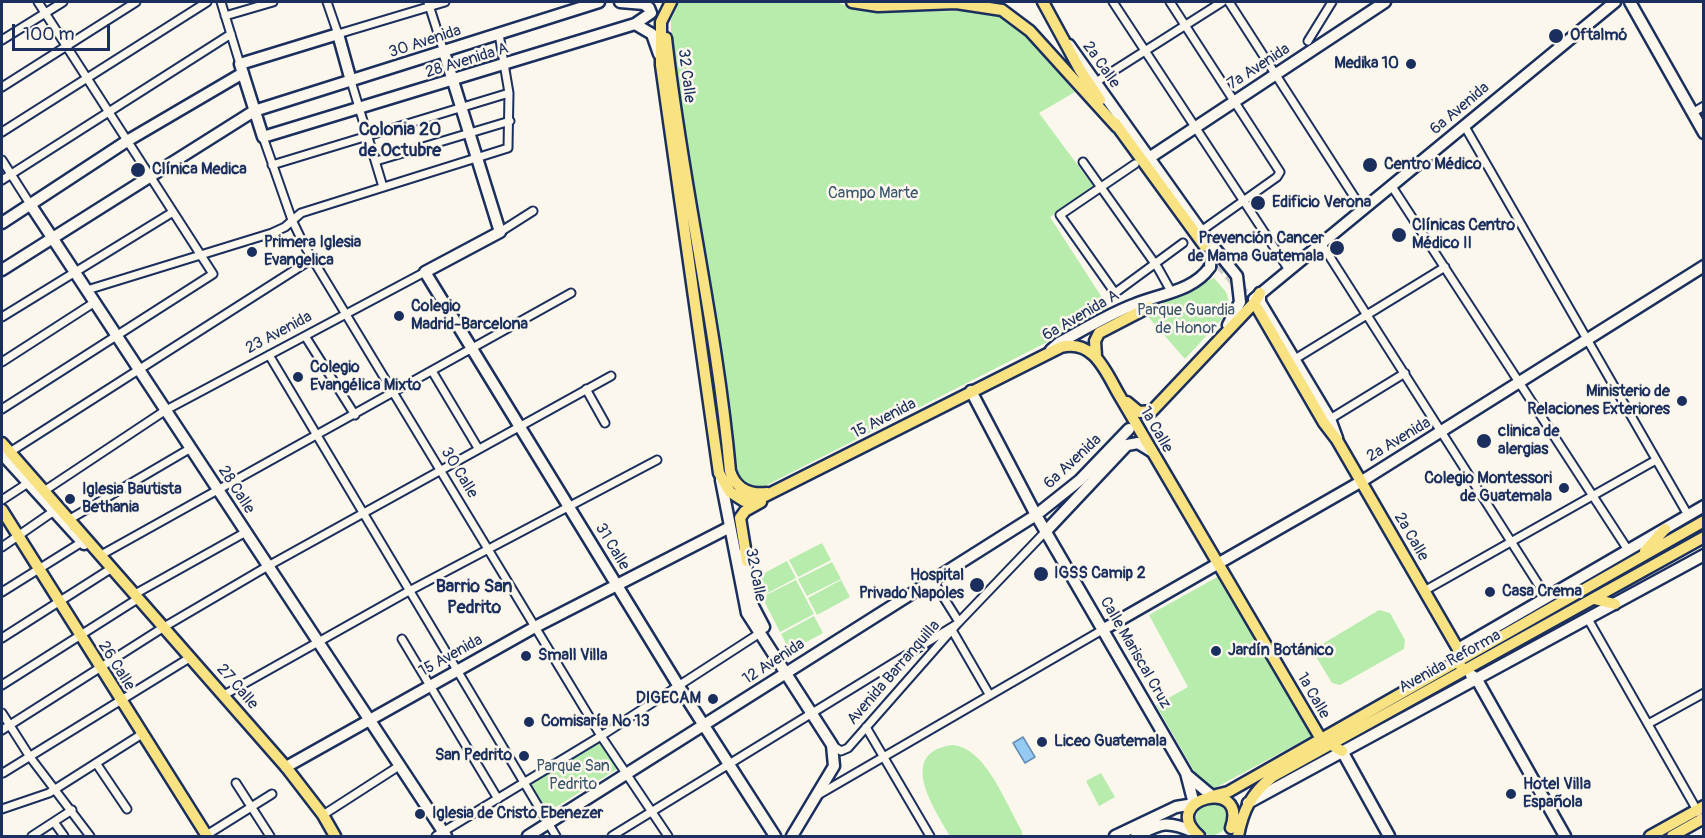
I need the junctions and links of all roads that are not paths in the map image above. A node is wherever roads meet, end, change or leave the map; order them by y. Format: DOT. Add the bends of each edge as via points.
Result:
graph roads {
  1 [pos="38,2"];
  2 [pos="63,2"];
  3 [pos="136,2"];
  4 [pos="207,2"];
  5 [pos="221,2"];
  6 [pos="273,2"];
  7 [pos="327,2"];
  8 [pos="446,2"];
  9 [pos="599,2"];
  10 [pos="620,2"];
  11 [pos="852,2"];
  12 [pos="1043,2"];
  13 [pos="1113,2"];
  14 [pos="1170,2"];
  15 [pos="1222,2"];
  16 [pos="1229,2"];
  17 [pos="1324,2"];
  18 [pos="1332,2"];
  19 [pos="1385,2"];
  20 [pos="1614,2"];
  21 [pos="1630,2"];
  22 [pos="428,4"];
  23 [pos="669,7"];
  24 [pos="1326,10"];
  25 [pos="45,13"];
  26 [pos="225,16"];
  27 [pos="635,24"];
  28 [pos="1186,25"];
  29 [pos="231,34"];
  30 [pos="338,34"];
  31 [pos="499,34"];
  32 [pos="1062,38"];
  33 [pos="2,40"];
  34 [pos="1308,41"];
  35 [pos="66,46"];
  36 [pos="1145,51"];
  37 [pos="444,52"];
  38 [pos="661,58"];
  39 [pos="506,65"];
  40 [pos="242,69"];
  41 [pos="1275,75"];
  42 [pos="87,78"];
  43 [pos="351,81"];
  44 [pos="452,81"];
  45 [pos="1096,82"];
  46 [pos="2,87"];
  47 [pos="509,93"];
  48 [pos="1235,101"];
  49 [pos="1704,106"];
  50 [pos="359,108"];
  51 [pos="461,108"];
  52 [pos="256,110"];
  53 [pos="108,112"];
  54 [pos="1692,113"];
  55 [pos="510,121"];
  56 [pos="1464,125"];
  57 [pos="1117,127"];
  58 [pos="1195,127"];
  59 [pos="2,132"];
  60 [pos="1704,133"];
  61 [pos="469,134"];
  62 [pos="368,136"];
  63 [pos="263,137"];
  64 [pos="127,141"];
  65 [pos="1149,158"];
  66 [pos="477,159"];
  67 [pos="2,160"];
  68 [pos="376,161"];
  69 [pos="1083,162"];
  70 [pos="1135,164"];
  71 [pos="272,165"];
  72 [pos="11,174"];
  73 [pos="150,177"];
  74 [pos="2,180"];
  75 [pos="1391,185"];
  76 [pos="383,187"];
  77 [pos="1101,188"];
  78 [pos="1243,201"];
  79 [pos="30,204"];
  80 [pos="1362,209"];
  81 [pos="533,211"];
  82 [pos="173,212"];
  83 [pos="292,220"];
  84 [pos="2,223"];
  85 [pos="500,232"];
  86 [pos="1204,234"];
  87 [pos="53,238"];
  88 [pos="1183,243"];
  89 [pos="1321,243"];
  90 [pos="1210,252"];
  91 [pos="201,255"];
  92 [pos="312,259"];
  93 [pos="1155,264"];
  94 [pos="1704,266"];
  95 [pos="1445,267"];
  96 [pos="2,270"];
  97 [pos="1289,270"];
  98 [pos="75,272"];
  99 [pos="425,272"];
  100 [pos="87,290"];
  101 [pos="571,293"];
  102 [pos="1172,293"];
  103 [pos="1260,293"];
  104 [pos="95,302"];
  105 [pos="1149,307"];
  106 [pos="1258,309"];
  107 [pos="346,315"];
  108 [pos="1368,315"];
  109 [pos="2,317"];
  110 [pos="1228,325"];
  111 [pos="116,334"];
  112 [pos="305,336"];
  113 [pos="1586,341"];
  114 [pos="472,349"];
  115 [pos="1048,352"];
  116 [pos="269,355"];
  117 [pos="1096,356"];
  118 [pos="1295,359"];
  119 [pos="2,362"];
  120 [pos="138,368"];
  121 [pos="432,372"];
  122 [pos="1405,373"];
  123 [pos="611,376"];
  124 [pos="1520,382"];
  125 [pos="586,389"];
  126 [pos="971,391"];
  127 [pos="394,393"];
  128 [pos="1118,393"];
  129 [pos="1153,403"];
  130 [pos="2,409"];
  131 [pos="166,410"];
  132 [pos="355,415"];
  133 [pos="1330,419"];
  134 [pos="605,423"];
  135 [pos="520,425"];
  136 [pos="1129,429"];
  137 [pos="1442,432"];
  138 [pos="317,436"];
  139 [pos="1337,440"];
  140 [pos="2,443"];
  141 [pos="191,448"];
  142 [pos="478,448"];
  143 [pos="1151,451"];
  144 [pos="6,453"];
  145 [pos="657,460"];
  146 [pos="1656,460"];
  147 [pos="440,470"];
  148 [pos="719,472"];
  149 [pos="1362,481"];
  150 [pos="28,483"];
  151 [pos="779,490"];
  152 [pos="44,491"];
  153 [pos="219,491"];
  154 [pos="1081,491"];
  155 [pos="1593,496"];
  156 [pos="2,500"];
  157 [pos="569,504"];
  158 [pos="1704,506"];
  159 [pos="2,510"];
  160 [pos="54,511"];
  161 [pos="363,513"];
  162 [pos="1036,515"];
  163 [pos="1688,515"];
  164 [pos="70,519"];
  165 [pos="1704,519"];
  166 [pos="730,522"];
  167 [pos="1665,529"];
  168 [pos="1046,531"];
  169 [pos="246,532"];
  170 [pos="18,537"];
  171 [pos="1704,537"];
  172 [pos="82,542"];
  173 [pos="1513,542"];
  174 [pos="2,548"];
  175 [pos="488,548"];
  176 [pos="1628,550"];
  177 [pos="1704,555"];
  178 [pos="1639,558"];
  179 [pos="747,561"];
  180 [pos="107,562"];
  181 [pos="1218,563"];
  182 [pos="268,566"];
  183 [pos="39,569"];
  184 [pos="932,579"];
  185 [pos="617,584"];
  186 [pos="409,591"];
  187 [pos="1424,591"];
  188 [pos="2,592"];
  189 [pos="137,596"];
  190 [pos="1547,598"];
  191 [pos="1594,599"];
  192 [pos="59,602"];
  193 [pos="1616,604"];
  194 [pos="1588,619"];
  195 [pos="956,626"];
  196 [pos="164,627"];
  197 [pos="535,627"];
  198 [pos="1104,629"];
  199 [pos="760,633"];
  200 [pos="79,635"];
  201 [pos="2,638"];
  202 [pos="402,639"];
  203 [pos="317,642"];
  204 [pos="1462,654"];
  205 [pos="191,657"];
  206 [pos="100,668"];
  207 [pos="1471,669"];
  208 [pos="457,670"];
  209 [pos="786,672"];
  210 [pos="1476,678"];
  211 [pos="2,685"];
  212 [pos="430,685"];
  213 [pos="678,685"];
  214 [pos="1704,693"];
  215 [pos="989,694"];
  216 [pos="224,695"];
  217 [pos="121,702"];
  218 [pos="811,712"];
  219 [pos="2,713"];
  220 [pos="368,720"];
  221 [pos="1648,724"];
  222 [pos="9,725"];
  223 [pos="703,725"];
  224 [pos="866,727"];
  225 [pos="2,730"];
  226 [pos="142,734"];
  227 [pos="602,736"];
  228 [pos="1321,739"];
  229 [pos="1331,745"];
  230 [pos="832,746"];
  231 [pos="1342,751"];
  232 [pos="883,755"];
  233 [pos="30,757"];
  234 [pos="96,763"];
  235 [pos="728,765"];
  236 [pos="399,766"];
  237 [pos="286,767"];
  238 [pos="3,772"];
  239 [pos="1185,773"];
  240 [pos="627,774"];
  241 [pos="236,783"];
  242 [pos="524,784"];
  243 [pos="1189,786"];
  244 [pos="55,789"];
  245 [pos="272,795"];
  246 [pos="1212,796"];
  247 [pos="815,798"];
  248 [pos="498,800"];
  249 [pos="1248,803"];
  250 [pos="1194,804"];
  251 [pos="1180,806"];
  252 [pos="252,807"];
  253 [pos="2,809"];
  254 [pos="127,809"];
  255 [pos="72,810"];
  256 [pos="652,812"];
  257 [pos="323,815"];
  258 [pos="1702,815"];
  259 [pos="54,822"];
  260 [pos="548,824"];
  261 [pos="1232,834"];
  262 [pos="442,835"];
  263 [pos="1140,835"];
  264 [pos="206,836"];
  265 [pos="1197,836"];
  266 [pos="32,837"];
  267 [pos="64,837"];
  268 [pos="90,837"];
  269 [pos="270,837"];
  270 [pos="335,837"];
  271 [pos="528,837"];
  272 [pos="556,837"];
  273 [pos="612,837"];
  274 [pos="668,837"];
  275 [pos="775,837"];
  276 [pos="792,837"];
  277 [pos="930,837"];
  278 [pos="1115,837"];
  279 [pos="1389,837"];
  280 [pos="1565,837"];
  281 [pos="1650,837"];
  282 [pos="1672,837"];
  1 -- 25 [label="street"];
  2 -- 25 [label="street"];
  3 -- 35 [label="street"];
  4 -- 42 [label="street"];
  5 -- 26 [label="street, 30 Calle"];
  6 -- 26 [label="street"];
  7 -- 30 [label="street"];
  8 -- 22 [label="street"];
  9 -- 31 [label="street, 30 Avenida"];
  10 -- 27 [label="street" via="650,8 649,16"];
  11 -- 57 [label="main road" via="878,6 956,3 1002,10 1030,31"];
  12 -- 32 [label="main road"];
  13 -- 36 [label="street"];
  14 -- 28 [label="street"];
  15 -- 28 [label="street"];
  16 -- 41 [label="street"];
  17 -- 24 [label="street"];
  18 -- 24 [label="street"];
  19 -- 41 [label="street, 7a Avenida"];
  20 -- 56 [label="street, 6a Avenida"];
  21 -- 54 [label="street"];
  22 -- 30 [label="street"];
  22 -- 37 [label="street"];
  23 -- 38 [label="main road, 32 Calle" via="661,22"];
  23 -- 151 [label="main road, 32 Calle" via="666,35 672,90 730,471 738,486 747,491 758,494"];
  24 -- 34 [label="street"];
  25 -- 33 [label="street"];
  25 -- 35 [label="street"];
  26 -- 29 [label="street, 30 Calle"];
  27 -- 38 [label="street" via="652,34"];
  27 -- 39 [label="street, 28 Avenida A"];
  28 -- 36 [label="street"];
  28 -- 48 [label="street"];
  29 -- 40 [label="street, 30 Calle"];
  29 -- 53 [label="street"];
  30 -- 40 [label="street"];
  30 -- 43 [label="street"];
  31 -- 37 [label="street, 30 Avenida"];
  31 -- 39 [label="street"];
  32 -- 45 [label="street, 2a Calle"];
  32 -- 57 [label="main road, 2a Calle"];
  35 -- 42 [label="street"];
  35 -- 46 [label="street"];
  36 -- 45 [label="street"];
  36 -- 58 [label="street"];
  37 -- 43 [label="street, 30 Avenida"];
  37 -- 44 [label="street"];
  38 -- 148 [label="main road, 32 Calle"];
  39 -- 44 [label="street, 28 Avenida A"];
  39 -- 47 [label="street"];
  40 -- 52 [label="street, 30 Calle"];
  40 -- 64 [label="street"];
  41 -- 48 [label="street, 7a Avenida"];
  41 -- 80 [label="street"];
  42 -- 53 [label="street"];
  42 -- 59 [label="street"];
  43 -- 50 [label="street"];
  43 -- 52 [label="street, 30 Avenida"];
  44 -- 50 [label="street, 28 Avenida A"];
  44 -- 51 [label="street"];
  45 -- 65 [label="street, 2a Calle"];
  47 -- 51 [label="street"];
  47 -- 55 [label="street"];
  48 -- 58 [label="street, 7a Avenida"];
  48 -- 78 [label="street" via="1280,172"];
  49 -- 54 [label="street"];
  50 -- 62 [label="street"];
  50 -- 63 [label="street, 28 Avenida A"];
  51 -- 61 [label="street"];
  51 -- 62 [label="street"];
  52 -- 63 [label="street, 30 Calle"];
  52 -- 73 [label="street, 30 Avenida"];
  53 -- 64 [label="street"];
  53 -- 72 [label="street"];
  54 -- 60 [label="street"];
  55 -- 61 [label="street"];
  55 -- 66 [label="street" via="508,148"];
  56 -- 75 [label="street, 6a Avenida"];
  56 -- 113 [label="street"];
  57 -- 90 [label="main road, 2a Calle"];
  58 -- 65 [label="street, 7a Avenida"];
  58 -- 78 [label="street"];
  61 -- 66 [label="street"];
  61 -- 68 [label="street"];
  62 -- 68 [label="street"];
  62 -- 71 [label="street"];
  63 -- 71 [label="street, 30 Calle"];
  64 -- 73 [label="street"];
  64 -- 79 [label="street"];
  65 -- 86 [label="street, 2a Calle"];
  66 -- 76 [label="street"];
  66 -- 85 [label="street"];
  67 -- 72 [label="street, 28 Calle"];
  68 -- 76 [label="street"];
  69 -- 77 [label="street"];
  70 -- 77 [label="street"];
  71 -- 83 [label="street, 30 Calle"];
  72 -- 74 [label="street"];
  72 -- 79 [label="street, 28 Calle"];
  73 -- 82 [label="street"];
  73 -- 87 [label="street, 30 Avenida"];
  75 -- 80 [label="street, 6a Avenida"];
  75 -- 95 [label="street"];
  76 -- 83 [label="street" via="301,213"];
  77 -- 93 [label="street"];
  77 -- 93 [label="street" via="1060,215 1115,293"];
  78 -- 86 [label="street"];
  78 -- 97 [label="street"];
  79 -- 84 [label="street"];
  79 -- 87 [label="street, 28 Calle"];
  80 -- 89 [label="street, 6a Avenida"];
  81 -- 85 [label="street, 23 Avenida"];
  82 -- 91 [label="street"];
  82 -- 98 [label="street"];
  83 -- 91 [label="street" via="280,230"];
  83 -- 92 [label="street, 30 Calle"];
  85 -- 99 [label="street, 23 Avenida"];
  86 -- 90 [label="street, 6a Avenida A"];
  86 -- 110 [label="street, 2a Calle" via="1237,276 1240,286 1239,308"];
  87 -- 96 [label="street, 30 Avenida"];
  87 -- 98 [label="street, 28 Calle"];
  88 -- 93 [label="street"];
  89 -- 97 [label="street, 6a Avenida"];
  89 -- 108 [label="street"];
  90 -- 102 [label="street, 6a Avenida A, bridge" via="1210,267 1202,277"];
  91 -- 100 [label="street"];
  91 -- 111 [label="street" via="213,274"];
  92 -- 107 [label="street, 30 Calle"];
  92 -- 120 [label="street"];
  93 -- 102 [label="street"];
  94 -- 113 [label="street, 2a Avenida"];
  95 -- 108 [label="street"];
  95 -- 124 [label="street"];
  97 -- 103 [label="street, 6a Avenida"];
  98 -- 100 [label="street, 28 Calle"];
  98 -- 109 [label="street"];
  99 -- 107 [label="street, 23 Avenida"];
  99 -- 114 [label="street, 31 Calle"];
  100 -- 104 [label="street, 28 Calle"];
  101 -- 114 [label="street"];
  102 -- 115 [label="street, 6a Avenida A" via="1132,304"];
  103 -- 110 [label="street, 6a Avenida"];
  103 -- 118 [label="street, 2a Calle" via="1260,302"];
  103 -- 128 [label="main road" via="1152,411 1139,412"];
  104 -- 111 [label="street, 28 Calle"];
  104 -- 119 [label="street"];
  105 -- 117 [label="main road" via="1099,333 1095,340"];
  106 -- 139 [label="main road, 2a Calle"];
  107 -- 112 [label="street, 23 Avenida"];
  107 -- 127 [label="street, 30 Calle"];
  108 -- 118 [label="street"];
  108 -- 122 [label="street"];
  110 -- 129 [label="street, 6a Avenida"];
  111 -- 120 [label="street, 28 Calle"];
  111 -- 130 [label="street"];
  112 -- 116 [label="street, 23 Avenida"];
  112 -- 132 [label="street"];
  113 -- 124 [label="street, 2a Avenida"];
  113 -- 146 [label="street"];
  114 -- 121 [label="street"];
  114 -- 135 [label="street, 31 Calle"];
  115 -- 117 [label="main road" via="1075,345"];
  115 -- 126 [label="main road, 6a Avenida A"];
  116 -- 131 [label="street, 23 Avenida"];
  116 -- 138 [label="street"];
  117 -- 128 [label="main road, 1a Calle"];
  118 -- 133 [label="street, 2a Calle"];
  120 -- 131 [label="street, 28 Calle"];
  120 -- 144 [label="street"];
  121 -- 127 [label="street"];
  121 -- 142 [label="street"];
  122 -- 133 [label="street"];
  122 -- 137 [label="street"];
  123 -- 125 [label="street"];
  124 -- 137 [label="street, 2a Avenida"];
  124 -- 155 [label="street"];
  125 -- 134 [label="street"];
  125 -- 135 [label="street"];
  126 -- 151 [label="main road, 15 Avenida"];
  126 -- 162 [label="street, Calle Mariscal Cruz"];
  127 -- 132 [label="street"];
  127 -- 147 [label="street, 30 Calle"];
  128 -- 143 [label="main road, 1a Calle"];
  131 -- 141 [label="street, 28 Calle"];
  131 -- 152 [label="street, 23 Avenida"];
  132 -- 138 [label="street"];
  133 -- 139 [label="street, 2a Calle"];
  135 -- 142 [label="street"];
  135 -- 157 [label="street, 31 Calle"];
  136 -- 162 [label="street, 6a Avenida" via="1080,480"];
  137 -- 149 [label="street, 2a Avenida"];
  137 -- 173 [label="street"];
  138 -- 153 [label="street"];
  138 -- 161 [label="street"];
  139 -- 149 [label="main road, 2a Calle"];
  140 -- 144 [label="main road, 27 Calle"];
  141 -- 153 [label="street, 28 Calle"];
  141 -- 164 [label="street"];
  142 -- 147 [label="street"];
  143 -- 154 [label="street, Avenida Barranquilla" via="1138,443 1126,445"];
  143 -- 181 [label="main road, 1a Calle"];
  144 -- 150 [label="street, 27 Calle"];
  144 -- 152 [label="main road, 27 Calle"];
  145 -- 157 [label="street"];
  146 -- 155 [label="street"];
  146 -- 163 [label="street"];
  147 -- 161 [label="street"];
  147 -- 175 [label="street, 30 Calle"];
  148 -- 151 [label="main road, 32 Calle" via="730,492 742,500 752,501"];
  148 -- 166 [label="street, 32 Calle"];
  149 -- 181 [label="street, 2a Avenida"];
  149 -- 187 [label="main road, 2a Calle"];
  150 -- 156 [label="street"];
  150 -- 160 [label="street, 27 Calle"];
  151 -- 179 [label="main road" via="740,518"];
  152 -- 164 [label="main road, 27 Calle"];
  153 -- 169 [label="street, 28 Calle"];
  153 -- 180 [label="street"];
  154 -- 162 [label="street"];
  154 -- 168 [label="street, Avenida Barranquilla"];
  155 -- 173 [label="street"];
  155 -- 176 [label="street"];
  157 -- 175 [label="street"];
  157 -- 185 [label="street, 31 Calle"];
  158 -- 163 [label="street"];
  159 -- 170 [label="main road, 26 Calle"];
  160 -- 170 [label="street"];
  160 -- 172 [label="street, 27 Calle"];
  161 -- 182 [label="street"];
  161 -- 186 [label="street"];
  162 -- 168 [label="street, Calle Mariscal Cruz"];
  162 -- 184 [label="street, 12 Avenida"];
  163 -- 165 [label="street"];
  163 -- 167 [label="street"];
  164 -- 180 [label="main road, 27 Calle"];
  165 -- 178 [label="main road, Avenida Reforma"];
  166 -- 179 [label="street, 32 Calle" via="736,526"];
  166 -- 185 [label="street, 15 Avenida"];
  166 -- 199 [label="street, 32 Calle" via="743,602"];
  167 -- 176 [label="street"];
  167 -- 178 [label="main road"];
  168 -- 195 [label="street, Avenida Barranquilla"];
  168 -- 198 [label="street, Calle Mariscal Cruz"];
  169 -- 182 [label="street, 28 Calle"];
  169 -- 189 [label="street"];
  170 -- 174 [label="street"];
  170 -- 183 [label="main road, 26 Calle"];
  171 -- 191 [label="main road, Avenida Reforma"];
  172 -- 180 [label="street, 27 Calle"];
  172 -- 183 [label="street"];
  173 -- 187 [label="street"];
  173 -- 190 [label="street"];
  175 -- 186 [label="street"];
  175 -- 197 [label="street, 30 Calle"];
  176 -- 190 [label="street"];
  177 -- 193 [label="street"];
  178 -- 204 [label="main road, Avenida Reforma"];
  179 -- 209 [label="street, 32 Calle" via="752,604"];
  180 -- 189 [label="main road, 27 Calle"];
  180 -- 192 [label="street"];
  181 -- 198 [label="street, 2a Avenida"];
  181 -- 228 [label="main road, 1ª Calle"];
  182 -- 196 [label="street"];
  182 -- 203 [label="street, 28 Calle"];
  183 -- 188 [label="street"];
  183 -- 192 [label="main road, 26 Calle"];
  184 -- 195 [label="street"];
  184 -- 209 [label="street, 12 Avenida"];
  185 -- 197 [label="street, 15 Avenida"];
  185 -- 213 [label="street, 31 Calle"];
  186 -- 203 [label="street"];
  186 -- 208 [label="street"];
  187 -- 204 [label="main road, 2a Calle"];
  189 -- 196 [label="main road, 27 Calle"];
  189 -- 200 [label="street"];
  190 -- 204 [label="street"];
  191 -- 193 [label="main road"];
  191 -- 207 [label="main road, Avenida Reforma"];
  192 -- 200 [label="main road, 26 Calle"];
  192 -- 201 [label="street"];
  193 -- 194 [label="street"];
  194 -- 210 [label="street"];
  194 -- 221 [label="street"];
  195 -- 215 [label="street"];
  195 -- 218 [label="street"];
  195 -- 224 [label="street, Avenida Barranquilla"];
  196 -- 205 [label="main road, 27 Calle"];
  196 -- 206 [label="street"];
  197 -- 208 [label="street, 15 Avenida"];
  197 -- 227 [label="street, 30 Calle"];
  198 -- 215 [label="street"];
  198 -- 239 [label="street, Calle Mariscal Cruz"];
  199 -- 209 [label="street, 32 Calle"];
  199 -- 213 [label="street"];
  200 -- 206 [label="main road, 26 Calle"];
  200 -- 211 [label="street"];
  202 -- 212 [label="street"];
  203 -- 216 [label="street"];
  203 -- 220 [label="street, 28 Calle"];
  204 -- 207 [label="main road, 2a Calle"];
  204 -- 228 [label="main road, Avenida Reforma"];
  205 -- 216 [label="main road, 27 Calle"];
  205 -- 217 [label="street"];
  206 -- 217 [label="main road, 26 Calle"];
  206 -- 222 [label="street"];
  207 -- 210 [label="street, 2a Calle"];
  207 -- 229 [label="main road, Avenida Reforma"];
  208 -- 212 [label="street, 15 Avenida"];
  208 -- 242 [label="street"];
  209 -- 218 [label="street, 32 Calle"];
  209 -- 223 [label="street, 12 Avenida"];
  210 -- 231 [label="street"];
  210 -- 280 [label="street, 2a Calle"];
  212 -- 220 [label="street, 15 Avenida"];
  212 -- 248 [label="street"];
  213 -- 223 [label="street, 31 Calle"];
  213 -- 227 [label="street"];
  214 -- 221 [label="street"];
  215 -- 232 [label="street"];
  216 -- 237 [label="main road, 27 Calle"];
  217 -- 226 [label="main road, 26 Calle"];
  217 -- 233 [label="street"];
  218 -- 230 [label="street, 32 Calle"];
  218 -- 235 [label="street"];
  219 -- 222 [label="street"];
  220 -- 236 [label="street, 28 Calle"];
  220 -- 237 [label="street, 15 Avenida"];
  221 -- 258 [label="street"];
  222 -- 225 [label="street"];
  222 -- 233 [label="street"];
  223 -- 235 [label="street, 31 Calle"];
  223 -- 240 [label="street, 12 Avenida"];
  224 -- 230 [label="street, Avenida Barranquilla" via="848,748 841,751"];
  224 -- 232 [label="street"];
  226 -- 234 [label="street"];
  226 -- 264 [label="main road, 26 Calle"];
  227 -- 240 [label="street, 30 Calle"];
  227 -- 242 [label="street"];
  228 -- 229 [label="main road, 1ª Calle"];
  228 -- 246 [label="main road, Avenida Reforma" via="1228,792"];
  229 -- 231 [label="main road, 1ª Calle"];
  229 -- 249 [label="main road, Avenida Reforma" via="1272,777"];
  230 -- 247 [label="street" via="834,766"];
  231 -- 249 [label="street"];
  231 -- 279 [label="street"];
  232 -- 247 [label="street"];
  232 -- 277 [label="street"];
  233 -- 238 [label="street"];
  233 -- 244 [label="street"];
  234 -- 244 [label="street"];
  234 -- 254 [label="street"];
  235 -- 256 [label="street"];
  235 -- 275 [label="street, 31 Calle"];
  236 -- 257 [label="street"];
  236 -- 262 [label="street, 28 Calle"];
  237 -- 257 [label="main road, 27 Calle"];
  239 -- 243 [label="street, Calle Mariscal Cruz"];
  239 -- 246 [label="street, Calle Mariscal Cruz"];
  240 -- 256 [label="street, 30 Calle"];
  240 -- 260 [label="street, 12 Avenida"];
  241 -- 252 [label="street"];
  242 -- 248 [label="street"];
  242 -- 260 [label="street"];
  243 -- 250 [label="street, Calle Mariscal Cruz"];
  243 -- 251 [label="street" via="1188,797"];
  244 -- 253 [label="street" via="38,799"];
  244 -- 255 [label="street"];
  245 -- 252 [label="street"];
  246 -- 250 [label="main road, Avenida Reforma"];
  246 -- 261 [label="main road" via="1230,807"];
  247 -- 276 [label="street"];
  248 -- 262 [label="street"];
  249 -- 261 [label="main road, Avenida Reforma"];
  250 -- 251 [label="street"];
  250 -- 265 [label="main road" via="1189,820"];
  251 -- 278 [label="street"];
  252 -- 264 [label="street"];
  252 -- 269 [label="street"];
  255 -- 259 [label="street"];
  255 -- 268 [label="street"];
  256 -- 273 [label="street"];
  256 -- 274 [label="street, 30 Calle"];
  257 -- 270 [label="main road, 27 Calle"];
  258 -- 281 [label="main road"];
  258 -- 282 [label="main road"];
  259 -- 266 [label="street"];
  259 -- 267 [label="street"];
  260 -- 271 [label="street, 12 Avenida"];
  260 -- 272 [label="street"];
  263 -- 265 [label="street" via="1162,823 1178,825"];
}
